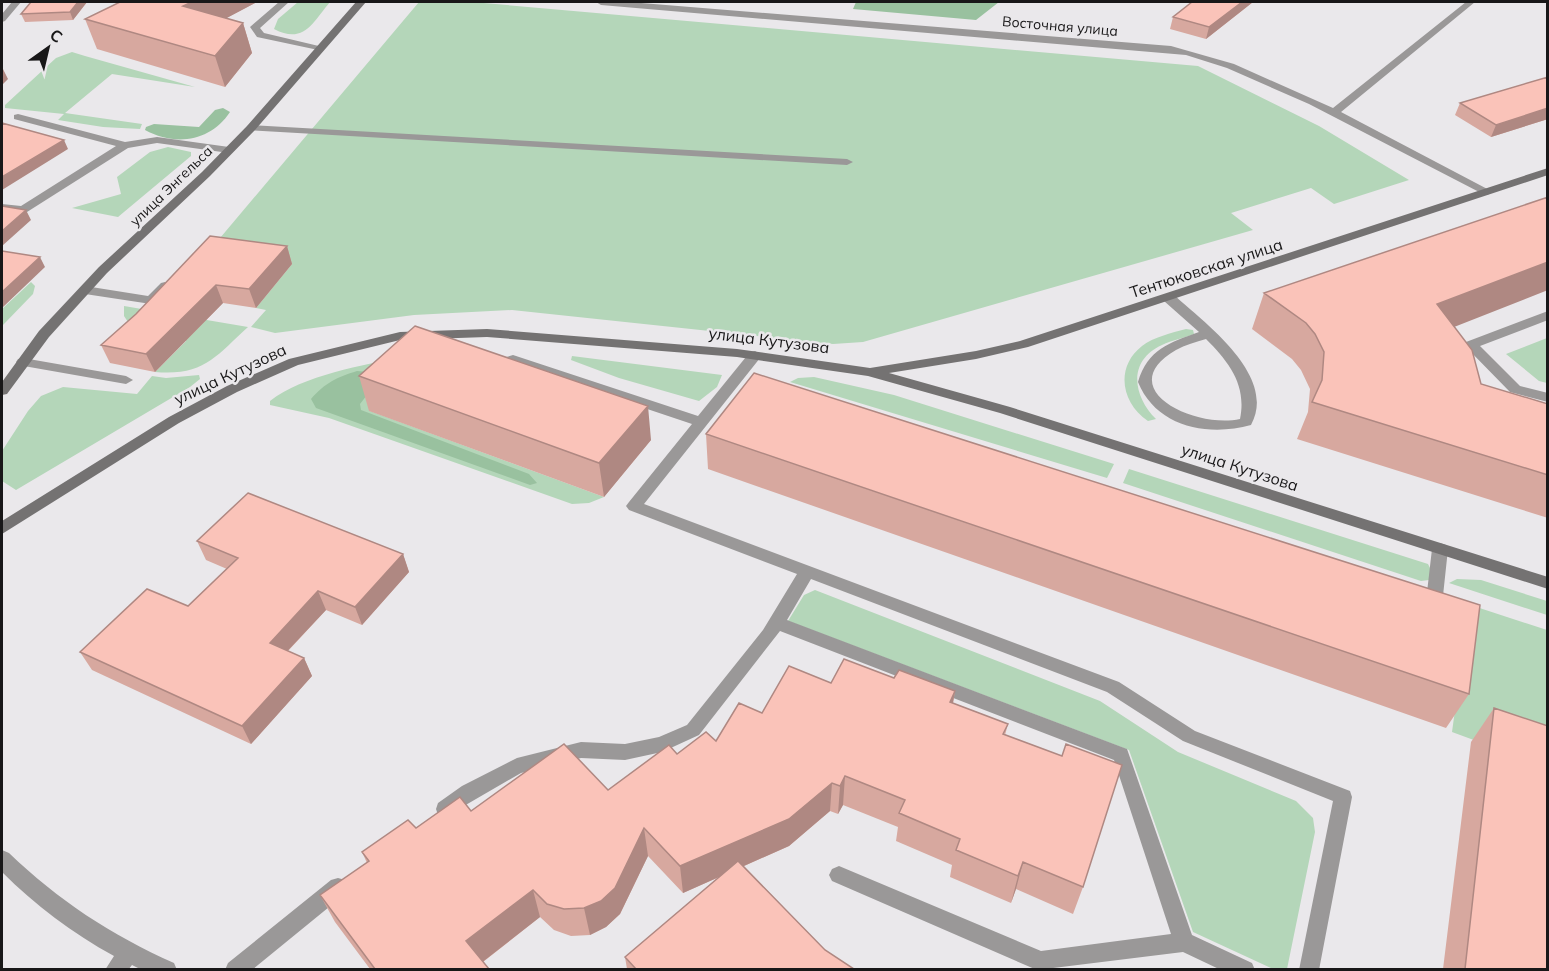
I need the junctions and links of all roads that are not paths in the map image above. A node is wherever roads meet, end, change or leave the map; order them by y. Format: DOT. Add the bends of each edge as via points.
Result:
graph roads {
  1 [pos="16,2"];
  2 [pos="284,2"];
  3 [pos="361,2"];
  4 [pos="601,2"];
  5 [pos="1471,2"];
  6 [pos="2,19"];
  7 [pos="320,49"];
  8 [pos="1334,111"];
  9 [pos="18,117"];
  10 [pos="251,128"];
  11 [pos="125,145"];
  12 [pos="229,150"];
  13 [pos="848,162"];
  14 [pos="1548,171"];
  15 [pos="1487,192"];
  16 [pos="2,207"];
  17 [pos="171,280"];
  18 [pos="85,290"];
  19 [pos="1169,298"];
  20 [pos="1548,315"];
  21 [pos="457,333"];
  22 [pos="1207,334"];
  23 [pos="466,350"];
  24 [pos="755,355"];
  25 [pos="23,362"];
  26 [pos="479,364"];
  27 [pos="869,372"];
  28 [pos="126,380"];
  29 [pos="2,391"];
  30 [pos="1548,398"];
  31 [pos="701,422"];
  32 [pos="2,528"];
  33 [pos="1440,549"];
  34 [pos="807,572"];
  35 [pos="1548,583"];
  36 [pos="1410,605"];
  37 [pos="776,623"];
  38 [pos="430,820"];
  39 [pos="2,860"];
  40 [pos="353,874"];
  41 [pos="839,875"];
  42 [pos="1184,942"];
  43 [pos="128,954"];
  44 [pos="114,969"];
  45 [pos="167,969"];
  46 [pos="235,969"];
  47 [pos="1245,969"];
  48 [pos="1309,969"];
  1 -- 6 [label="street"];
  2 -- 7 [label="street" via="255,27 260,35"];
  3 -- 7 [label="street, улица Энгельса"];
  4 -- 8 [label="street, Восточная улица" via="1171,49 1229,64"];
  5 -- 8 [label="street"];
  7 -- 10 [label="street, улица Энгельса"];
  8 -- 15 [label="street, Восточная улица"];
  9 -- 11 [label="street"];
  10 -- 12 [label="street, улица Энгельса"];
  10 -- 13 [label="street"];
  11 -- 12 [label="street" via="157,140"];
  11 -- 16 [label="street" via="23,210"];
  12 -- 18 [label="street, улица Энгельса"];
  14 -- 15 [label="street, Тентюковская улица"];
  15 -- 19 [label="street, Тентюковская улица"];
  17 -- 18 [label="street" via="152,300"];
  18 -- 25 [label="street, улица Энгельса"];
  19 -- 22 [label="street"];
  19 -- 27 [label="street, Тентюковская улица" via="1023,344"];
  20 -- 30 [label="street" via="1471,345 1515,389"];
  21 -- 23 [label="street"];
  21 -- 24 [label="street, улица Кутузова" via="546,336"];
  21 -- 32 [label="street, улица Кутузова" via="400,336 294,362 174,420"];
  22 -- 22 [label="street" via="1233,359 1251,395 1246,422 1234,427 1187,422 1161,409 1148,396 1145,380 1155,358 1169,348"];
  24 -- 27 [label="street, улица Кутузова"];
  24 -- 31 [label="street" via="740,383"];
  25 -- 28 [label="street"];
  25 -- 29 [label="street, улица Энгельса"];
  26 -- 31 [label="street" via="513,359"];
  27 -- 33 [label="street, улица Кутузова" via="1005,410"];
  31 -- 34 [label="street" via="634,506"];
  33 -- 35 [label="street, улица Кутузова"];
  33 -- 36 [label="street" via="1434,605 1421,609"];
  34 -- 37 [label="street"];
  34 -- 48 [label="street" via="1113,687 1188,736 1343,797"];
  37 -- 38 [label="street" via="693,730 662,744 625,752 581,750 517,766 469,792"];
  37 -- 42 [label="street" via="1121,755"];
  39 -- 43 [label="street" via="45,901"];
  40 -- 46 [label="street"];
  41 -- 42 [label="street" via="1041,961"];
  42 -- 47 [label="street"];
  43 -- 44 [label="street"];
  43 -- 45 [label="street"];
}
